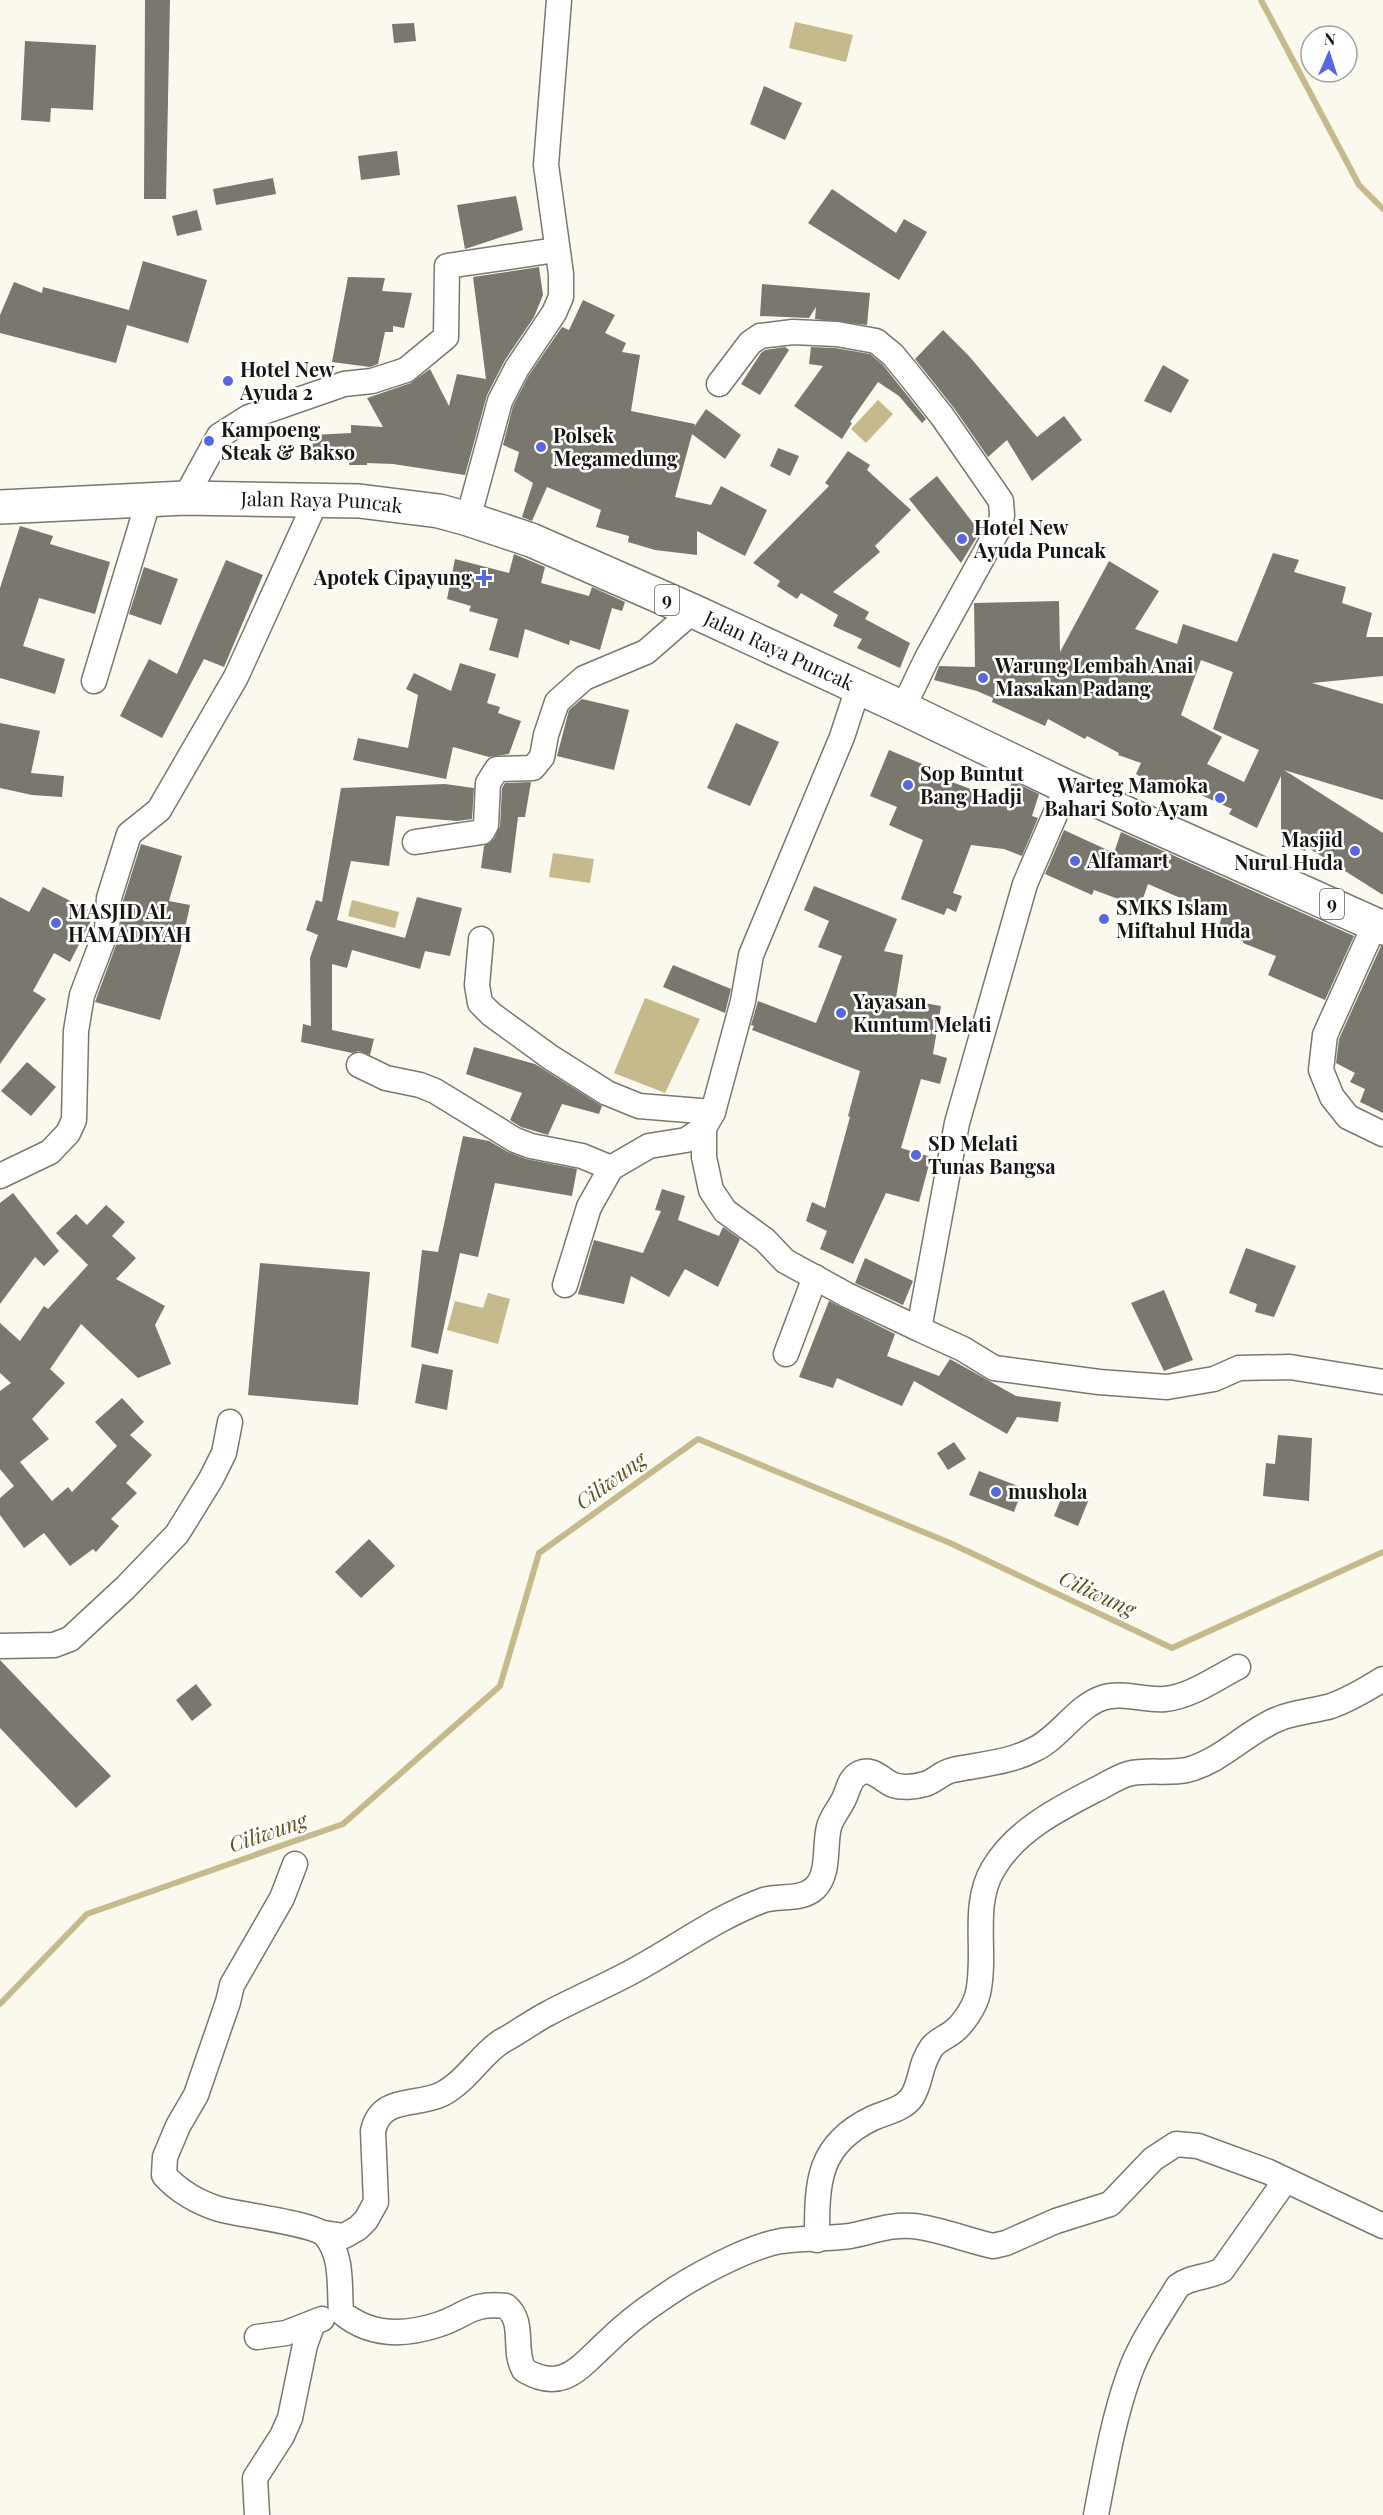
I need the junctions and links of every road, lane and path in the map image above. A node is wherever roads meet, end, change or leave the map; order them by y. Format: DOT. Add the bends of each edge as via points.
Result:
graph roads {
  1 [pos="559,0"];
  2 [pos="556,250"];
  3 [pos="719,384"];
  4 [pos="185,498"];
  5 [pos="149,499"];
  6 [pos="316,501"];
  7 [pos="0,507"];
  8 [pos="468,519"];
  9 [pos="693,611"];
  10 [pos="94,681"];
  11 [pos="858,688"];
  12 [pos="903,708"];
  13 [pos="1067,787"];
  14 [pos="415,842"];
  15 [pos="1379,926"];
  16 [pos="481,939"];
  17 [pos="359,1065"];
  18 [pos="709,1120"];
  19 [pos="1383,1134"];
  20 [pos="611,1168"];
  21 [pos="0,1176"];
  22 [pos="815,1277"];
  23 [pos="565,1285"];
  24 [pos="919,1329"];
  25 [pos="786,1354"];
  26 [pos="1383,1382"];
  27 [pos="230,1422"];
  28 [pos="0,1646"];
  29 [pos="1238,1667"];
  30 [pos="1383,1678"];
  31 [pos="295,1864"];
  32 [pos="1285,2181"];
  33 [pos="1383,2226"];
  34 [pos="324,2233"];
  35 [pos="817,2240"];
  36 [pos="341,2312"];
  37 [pos="313,2323"];
  38 [pos="257,2337"];
  39 [pos="257,2515"];
  40 [pos="1096,2515"];
  1 -- 2 [label="street" via="546,165"];
  2 -- 4 [label="street" via="447,266 446,337 406,370 372,381 344,384 249,417 227,429 219,436"];
  2 -- 8 [label="street" via="561,297 500,401"];
  3 -- 12 [label="street" via="750,343 760,336 793,332 876,341 894,355 914,380 1001,501 1000,526"];
  4 -- 5 [label="highway, Jalan Raya Puncak / 9"];
  4 -- 6 [label="highway, Jalan Raya Puncak / 9"];
  5 -- 7 [label="highway, Jalan Raya Puncak / 9"];
  5 -- 10 [label="street"];
  6 -- 8 [label="highway, Jalan Raya Puncak / 9" via="359,501 439,511"];
  6 -- 21 [label="street" via="236,677 159,810 129,834 109,898 107,929 82,995 76,1031 74,1120 68,1134 50,1152"];
  8 -- 9 [label="highway, Jalan Raya Puncak / 9" via="531,540"];
  9 -- 11 [label="highway, Jalan Raya Puncak / 9"];
  9 -- 14 [label="street" via="646,652 584,678 557,702 542,757 533,768 497,769 488,783 486,825 482,832"];
  11 -- 12 [label="highway, Jalan Raya Puncak / 9"];
  11 -- 18 [label="street" via="842,737 752,955"];
  12 -- 13 [label="highway, Jalan Raya Puncak / 9"];
  13 -- 15 [label="highway, Jalan Raya Puncak / 9"];
  13 -- 24 [label="street" via="1025,884 957,1123"];
  15 -- 19 [label="street" via="1325,1035 1321,1070 1332,1097 1348,1117"];
  16 -- 18 [label="street" via="477,985 480,1003 491,1014 607,1093 639,1106"];
  17 -- 20 [label="street" via="387,1078 435,1091 515,1140 576,1154"];
  18 -- 20 [label="street" via="686,1140 649,1146"];
  18 -- 22 [label="street" via="704,1157 717,1202 785,1261"];
  20 -- 23 [label="street" via="589,1207"];
  22 -- 24 [label="street"];
  22 -- 25 [label="street"];
  24 -- 26 [label="street" via="994,1368 1099,1382 1167,1387 1214,1379 1239,1368 1290,1367"];
  27 -- 28 [label="street" via="224,1453 177,1534 125,1588 70,1639 54,1645"];
  29 -- 34 [label="street" via="1172,1698 1103,1697 1034,1750 1001,1762 951,1770 924,1784 900,1786 869,1771 858,1774 832,1818 825,1864 815,1888 792,1897 763,1901 545,2015 502,2041 445,2093 386,2108 376,2120 374,2131 376,2202 358,2228 344,2235"];
  30 -- 35 [label="street" via="1333,1705 1277,1719 1209,1761 1186,1770 1126,1774 1046,1816 1004,1851 982,1892 982,1969 977,1996 955,2031 933,2044 921,2064 911,2098 897,2109 847,2132 834,2145 821,2181"];
  31 -- 34 [label="street" via="282,1898 232,1985 196,2095 165,2157 164,2175 182,2192 217,2208"];
  32 -- 33 [label="street"];
  32 -- 35 [label="street" via="1198,2146 1176,2144 1153,2159 1110,2204 1056,2221 1006,2243 993,2246 912,2226"];
  32 -- 40 [label="street" via="1221,2270 1178,2286 1152,2330 1129,2374"];
  34 -- 36 [label="street" via="339,2270"];
  35 -- 36 [label="street" via="781,2241 741,2255 700,2276 662,2297 570,2376 557,2379 544,2379 524,2370 518,2354 519,2329 506,2306 471,2308 438,2325 406,2332 367,2328"];
  36 -- 37 [label="street"];
  37 -- 38 [label="street" via="286,2333"];
  37 -- 39 [label="street" via="290,2418 255,2478"];
}
